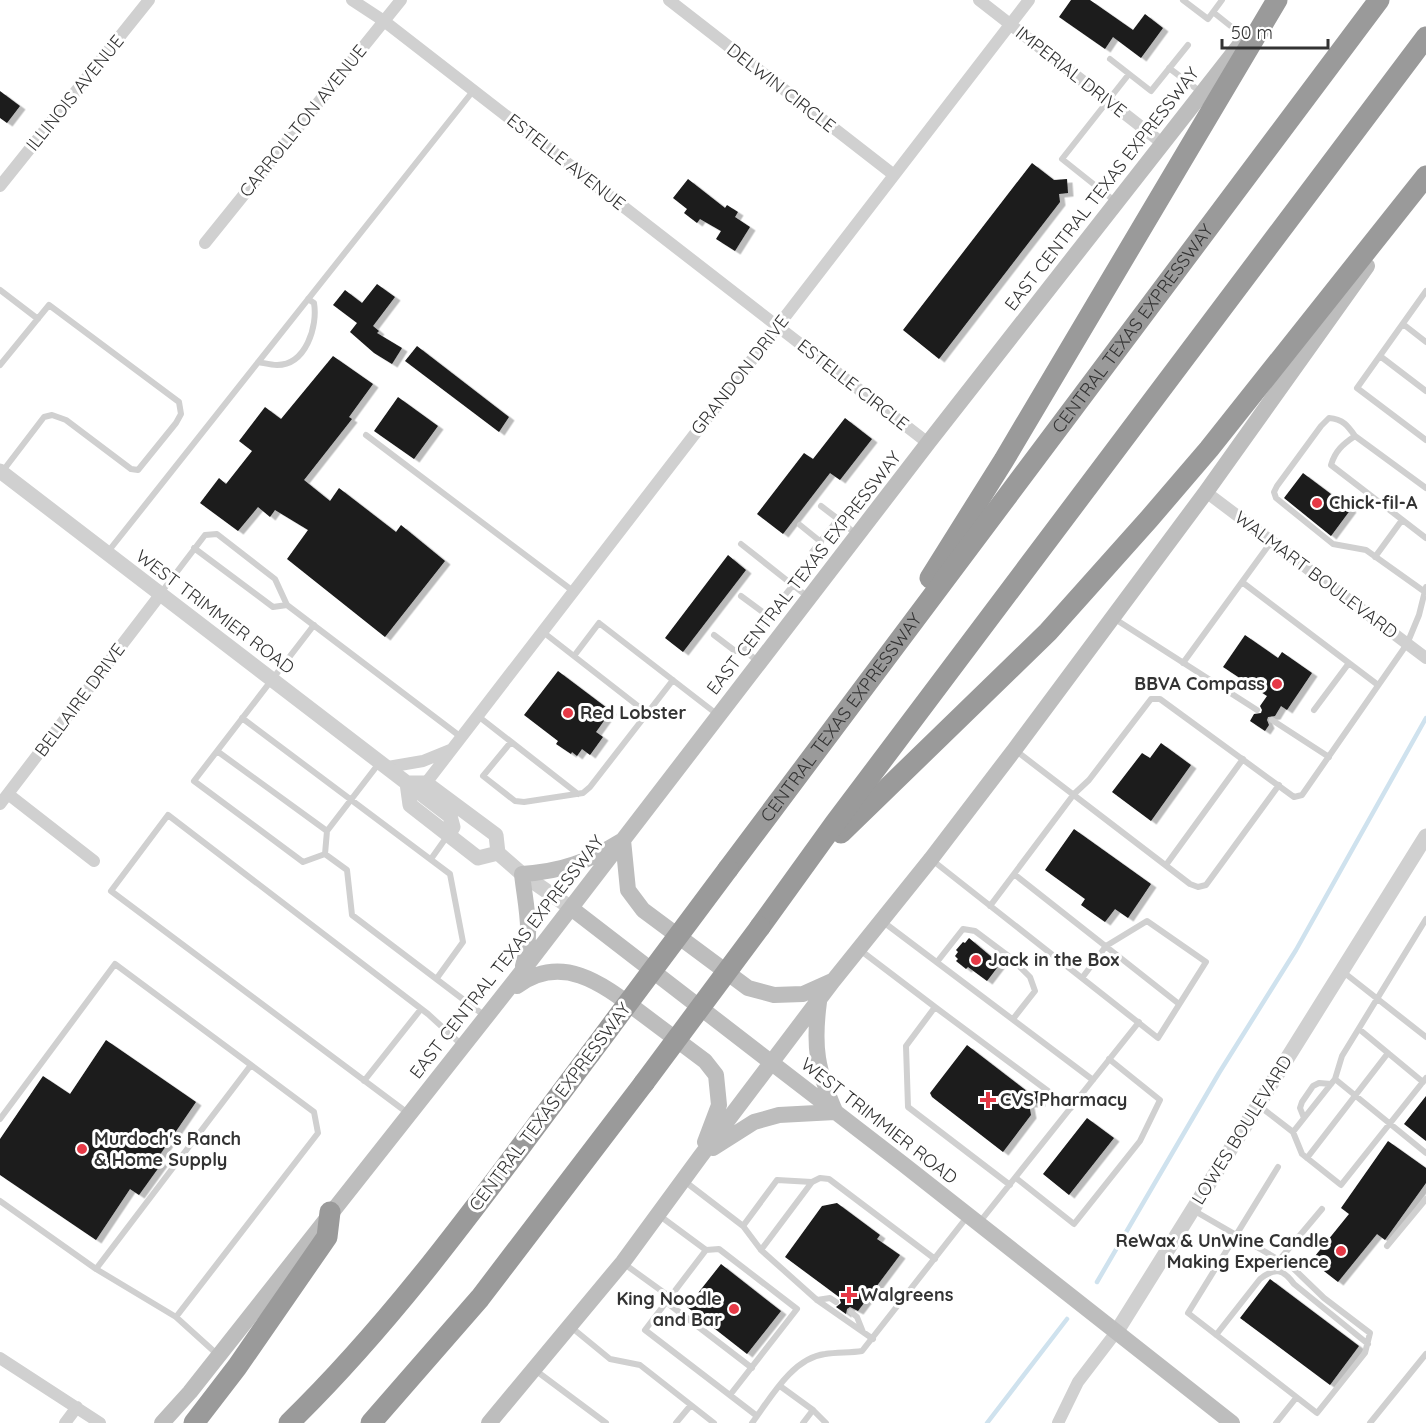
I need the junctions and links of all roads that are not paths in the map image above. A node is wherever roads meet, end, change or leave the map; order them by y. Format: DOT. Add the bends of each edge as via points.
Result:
graph roads {
  1 [pos="149,0"];
  2 [pos="352,0"];
  3 [pos="401,0"];
  4 [pos="669,0"];
  5 [pos="979,0"];
  6 [pos="1029,0"];
  7 [pos="1183,0"];
  8 [pos="1222,0"];
  9 [pos="1276,0"];
  10 [pos="1379,0"];
  11 [pos="1213,12"];
  12 [pos="384,21"];
  13 [pos="1011,24"];
  14 [pos="1426,37"];
  15 [pos="1245,38"];
  16 [pos="1188,45"];
  17 [pos="1110,59"];
  18 [pos="1170,68"];
  19 [pos="1129,74"];
  20 [pos="473,90"];
  21 [pos="1202,93"];
  22 [pos="1108,100"];
  23 [pos="1162,143"];
  24 [pos="894,175"];
  25 [pos="1426,176"];
  26 [pos="1426,182"];
  27 [pos="0,186"];
  28 [pos="1116,203"];
  29 [pos="205,243"];
  30 [pos="0,290"];
  31 [pos="1426,291"];
  32 [pos="308,299"];
  33 [pos="38,319"];
  34 [pos="1402,324"];
  35 [pos="778,327"];
  36 [pos="1426,342"];
  37 [pos="1380,356"];
  38 [pos="258,362"];
  39 [pos="0,365"];
  40 [pos="1426,391"];
  41 [pos="366,435"];
  42 [pos="1355,436"];
  43 [pos="1426,440"];
  44 [pos="928,443"];
  45 [pos="0,473"];
  46 [pos="1426,488"];
  47 [pos="1206,492"];
  48 [pos="821,506"];
  49 [pos="838,519"];
  50 [pos="1402,520"];
  51 [pos="800,525"];
  52 [pos="857,535"];
  53 [pos="1426,538"];
  54 [pos="1272,541"];
  55 [pos="821,542"];
  56 [pos="741,544"];
  57 [pos="194,548"];
  58 [pos="106,554"];
  59 [pos="1375,556"];
  60 [pos="1242,582"];
  61 [pos="793,585"];
  62 [pos="1425,590"];
  63 [pos="573,591"];
  64 [pos="160,595"];
  65 [pos="741,596"];
  66 [pos="809,598"];
  67 [pos="286,605"];
  68 [pos="768,616"];
  69 [pos="1112,617"];
  70 [pos="314,625"];
  71 [pos="907,628"];
  72 [pos="542,632"];
  73 [pos="714,635"];
  74 [pos="1407,644"];
  75 [pos="742,649"];
  76 [pos="574,656"];
  77 [pos="1425,658"];
  78 [pos="759,662"];
  79 [pos="1183,663"];
  80 [pos="1349,663"];
  81 [pos="272,679"];
  82 [pos="673,680"];
  83 [pos="1378,685"];
  84 [pos="1257,710"];
  85 [pos="1314,710"];
  86 [pos="647,713"];
  87 [pos="718,715"];
  88 [pos="477,716"];
  89 [pos="242,718"];
  90 [pos="1272,720"];
  91 [pos="461,737"];
  92 [pos="511,742"];
  93 [pos="452,749"];
  94 [pos="1015,749"];
  95 [pos="218,751"];
  96 [pos="1329,757"];
  97 [pos="1243,759"];
  98 [pos="384,764"];
  99 [pos="407,783"];
  100 [pos="426,783"];
  101 [pos="1279,785"];
  102 [pos="8,794"];
  103 [pos="578,794"];
  104 [pos="1074,795"];
  105 [pos="352,799"];
  106 [pos="0,804"];
  107 [pos="327,831"];
  108 [pos="448,835"];
  109 [pos="1426,836"];
  110 [pos="623,840"];
  111 [pos="498,853"];
  112 [pos="325,854"];
  113 [pos="431,859"];
  114 [pos="931,859"];
  115 [pos="94,861"];
  116 [pos="1166,865"];
  117 [pos="801,871"];
  118 [pos="522,874"];
  119 [pos="1014,874"];
  120 [pos="990,906"];
  121 [pos="571,908"];
  122 [pos="1426,919"];
  123 [pos="882,920"];
  124 [pos="1106,946"];
  125 [pos="859,949"];
  126 [pos="937,962"];
  127 [pos="1342,971"];
  128 [pos="520,974"];
  129 [pos="437,978"];
  130 [pos="1082,978"];
  131 [pos="833,981"];
  132 [pos="500,998"];
  133 [pos="820,999"];
  134 [pos="1377,999"];
  135 [pos="1179,1004"];
  136 [pos="935,1007"];
  137 [pos="421,1009"];
  138 [pos="486,1017"];
  139 [pos="1013,1019"];
  140 [pos="1138,1022"];
  141 [pos="1359,1029"];
  142 [pos="1426,1037"];
  143 [pos="464,1046"];
  144 [pos="1388,1053"];
  145 [pos="1109,1059"];
  146 [pos="772,1063"];
  147 [pos="251,1065"];
  148 [pos="1093,1080"];
  149 [pos="1424,1080"];
  150 [pos="364,1081"];
  151 [pos="1333,1081"];
  152 [pos="1356,1096"];
  153 [pos="1258,1105"];
  154 [pos="1071,1108"];
  155 [pos="835,1112"];
  156 [pos="409,1114"];
  157 [pos="1304,1118"];
  158 [pos="0,1119"];
  159 [pos="1390,1123"];
  160 [pos="1293,1132"];
  161 [pos="1426,1153"];
  162 [pos="700,1157"];
  163 [pos="1307,1158"];
  164 [pos="1278,1167"];
  165 [pos="1016,1178"];
  166 [pos="683,1180"];
  167 [pos="812,1182"];
  168 [pos="1010,1185"];
  169 [pos="1426,1199"];
  170 [pos="0,1201"];
  171 [pos="1322,1209"];
  172 [pos="1192,1210"];
  173 [pos="330,1212"];
  174 [pos="658,1214"];
  175 [pos="974,1220"];
  176 [pos="743,1226"];
  177 [pos="1236,1234"];
  178 [pos="1387,1246"];
  179 [pos="706,1250"];
  180 [pos="761,1250"];
  181 [pos="935,1259"];
  182 [pos="1280,1259"];
  183 [pos="623,1262"];
  184 [pos="96,1269"];
  185 [pos="668,1299"];
  186 [pos="817,1300"];
  187 [pos="836,1302"];
  188 [pos="851,1312"];
  189 [pos="176,1317"];
  190 [pos="570,1326"];
  191 [pos="1117,1331"];
  192 [pos="863,1332"];
  193 [pos="1216,1335"];
  194 [pos="873,1339"];
  195 [pos="1368,1344"];
  196 [pos="1426,1354"];
  197 [pos="218,1355"];
  198 [pos="0,1358"];
  199 [pos="752,1368"];
  200 [pos="535,1370"];
  201 [pos="780,1386"];
  202 [pos="730,1395"];
  203 [pos="1296,1398"];
  204 [pos="691,1405"];
  205 [pos="77,1407"];
  206 [pos="813,1410"];
  207 [pos="757,1416"];
  208 [pos="1229,1422"];
  209 [pos="65,1423"];
  210 [pos="100,1423"];
  211 [pos="162,1423"];
  212 [pos="194,1423"];
  213 [pos="289,1423"];
  214 [pos="371,1423"];
  215 [pos="489,1423"];
  216 [pos="606,1423"];
  217 [pos="676,1423"];
  218 [pos="714,1423"];
  219 [pos="752,1423"];
  220 [pos="803,1423"];
  221 [pos="826,1423"];
  222 [pos="1058,1423"];
  223 [pos="1276,1423"];
  224 [pos="1370,1423"];
  1 -- 27 [label="street, ILLINOIS AVENUE"];
  2 -- 12 [label="street, ESTELLE AVENUE"];
  3 -- 12 [label="street, CARROLLTON AVENUE"];
  4 -- 24 [label="street, DELWIN CIRCLE"];
  5 -- 13 [label="street, IMPERIAL DRIVE"];
  6 -- 13 [label="street, GRANDON DRIVE"];
  7 -- 11 [label="lane" via="1208,19"];
  8 -- 11 [label="lane"];
  9 -- 15 [label="main road, EAST CENTRAL TEXAS EXPRESSWAY"];
  9 -- 71 [label="highway" via="1010,450 916,600"];
  10 -- 71 [label="highway, CENTRAL TEXAS EXPRESSWAY"];
  11 -- 15 [label="lane"];
  12 -- 20 [label="street, ESTELLE AVENUE"];
  12 -- 29 [label="street, CARROLLTON AVENUE"];
  13 -- 22 [label="street, IMPERIAL DRIVE"];
  13 -- 24 [label="street, GRANDON DRIVE"];
  14 -- 117 [label="highway"];
  15 -- 21 [label="main road, EAST CENTRAL TEXAS EXPRESSWAY"];
  16 -- 18 [label="lane"];
  17 -- 19 [label="lane"];
  18 -- 19 [label="lane" via="1151,91"];
  18 -- 21 [label="lane"];
  19 -- 22 [label="lane"];
  20 -- 32 [label="lane"];
  20 -- 35 [label="street, ESTELLE AVENUE"];
  21 -- 23 [label="main road, EAST CENTRAL TEXAS EXPRESSWAY"];
  22 -- 23 [label="street, IMPERIAL DRIVE"];
  22 -- 28 [label="lane" via="1062,159"];
  23 -- 28 [label="main road, EAST CENTRAL TEXAS EXPRESSWAY"];
  24 -- 35 [label="street, GRANDON DRIVE"];
  25 -- 117 [label="highway" via="1209,449 1047,632"];
  26 -- 47 [label="main road"];
  28 -- 44 [label="main road, EAST CENTRAL TEXAS EXPRESSWAY"];
  30 -- 33 [label="lane"];
  31 -- 34 [label="lane"];
  32 -- 38 [label="lane"];
  32 -- 38 [label="lane" via="314,303 316,316 312,338 294,359 279,365"];
  33 -- 39 [label="lane"];
  33 -- 45 [label="lane" via="49,305 179,402 181,414 138,470 131,469 66,420 52,415 44,417"];
  34 -- 36 [label="lane"];
  34 -- 37 [label="lane"];
  35 -- 44 [label="street, ESTELLE CIRCLE"];
  35 -- 63 [label="street, GRANDON DRIVE"];
  37 -- 40 [label="lane"];
  37 -- 43 [label="lane" via="1357,388"];
  38 -- 58 [label="lane"];
  41 -- 63 [label="lane"];
  42 -- 46 [label="lane"];
  42 -- 50 [label="lane" via="1342,444 1331,465"];
  42 -- 59 [label="lane" via="1346,423 1329,418 1274,492 1276,498 1333,544 1366,550"];
  44 -- 52 [label="main road, EAST CENTRAL TEXAS EXPRESSWAY"];
  45 -- 58 [label="street, WEST TRIMMIER ROAD"];
  47 -- 54 [label="street, WALMART BOULEVARD"];
  47 -- 69 [label="main road"];
  48 -- 49 [label="lane"];
  49 -- 52 [label="lane"];
  49 -- 55 [label="lane"];
  50 -- 53 [label="lane"];
  50 -- 59 [label="lane"];
  51 -- 55 [label="lane"];
  52 -- 66 [label="main road, EAST CENTRAL TEXAS EXPRESSWAY"];
  54 -- 60 [label="lane"];
  54 -- 74 [label="street, WALMART BOULEVARD"];
  55 -- 61 [label="lane"];
  56 -- 61 [label="lane"];
  57 -- 64 [label="lane"];
  57 -- 67 [label="lane" via="273,607"];
  57 -- 67 [label="lane" via="205,535 217,534 275,579"];
  58 -- 64 [label="street, WEST TRIMMIER ROAD"];
  59 -- 62 [label="lane"];
  60 -- 79 [label="lane"];
  60 -- 80 [label="lane"];
  61 -- 66 [label="lane"];
  61 -- 68 [label="lane"];
  62 -- 74 [label="lane"];
  63 -- 72 [label="street, GRANDON DRIVE"];
  64 -- 81 [label="street, WEST TRIMMIER ROAD"];
  64 -- 102 [label="street, BELLAIRE DRIVE"];
  65 -- 68 [label="lane"];
  66 -- 78 [label="main road, EAST CENTRAL TEXAS EXPRESSWAY"];
  67 -- 70 [label="lane"];
  68 -- 75 [label="lane"];
  69 -- 79 [label="lane"];
  69 -- 94 [label="main road"];
  70 -- 81 [label="lane"];
  70 -- 91 [label="lane"];
  71 -- 213 [label="highway, CENTRAL TEXAS EXPRESSWAY, bridge" via="430,1266 334,1378"];
  72 -- 76 [label="lane"];
  72 -- 88 [label="street, GRANDON DRIVE"];
  73 -- 75 [label="lane" via="735,651"];
  74 -- 77 [label="street, WALMART BOULEVARD"];
  74 -- 83 [label="lane"];
  75 -- 78 [label="lane"];
  76 -- 82 [label="lane" via="599,623"];
  76 -- 86 [label="lane"];
  78 -- 87 [label="main road, EAST CENTRAL TEXAS EXPRESSWAY"];
  79 -- 84 [label="lane"];
  80 -- 83 [label="lane"];
  80 -- 85 [label="lane"];
  81 -- 89 [label="lane"];
  81 -- 98 [label="street, WEST TRIMMIER ROAD"];
  82 -- 86 [label="lane"];
  82 -- 87 [label="lane"];
  83 -- 96 [label="lane"];
  86 -- 103 [label="lane" via="590,787"];
  87 -- 110 [label="main road, EAST CENTRAL TEXAS EXPRESSWAY"];
  88 -- 91 [label="street, GRANDON DRIVE"];
  88 -- 92 [label="lane"];
  89 -- 95 [label="lane"];
  89 -- 105 [label="lane"];
  90 -- 96 [label="lane"];
  91 -- 93 [label="street, GRANDON DRIVE"];
  92 -- 103 [label="lane"];
  92 -- 103 [label="lane" via="483,776 515,801"];
  93 -- 98 [label="street" via="423,761"];
  93 -- 100 [label="street, GRANDON DRIVE"];
  94 -- 104 [label="lane"];
  94 -- 114 [label="main road"];
  95 -- 107 [label="lane"];
  95 -- 112 [label="lane" via="194,781 303,862"];
  96 -- 101 [label="lane" via="1302,795 1293,797"];
  97 -- 101 [label="lane"];
  97 -- 104 [label="lane" via="1160,699 1151,699"];
  97 -- 116 [label="lane"];
  98 -- 99 [label="street, WEST TRIMMIER ROAD"];
  98 -- 105 [label="lane"];
  99 -- 100 [label="street"];
  99 -- 108 [label="street" via="410,805"];
  100 -- 111 [label="street, WEST TRIMMIER ROAD" via="495,835"];
  101 -- 116 [label="lane" via="1206,885 1190,885"];
  102 -- 106 [label="street, BELLAIRE DRIVE"];
  102 -- 115 [label="street"];
  104 -- 116 [label="lane"];
  104 -- 119 [label="lane"];
  105 -- 107 [label="lane"];
  105 -- 113 [label="lane"];
  107 -- 112 [label="lane"];
  108 -- 111 [label="street" via="478,858"];
  108 -- 113 [label="lane"];
  109 -- 127 [label="street, LOWES BOULEVARD"];
  110 -- 118 [label="main road" via="575,865"];
  110 -- 121 [label="main road, EAST CENTRAL TEXAS EXPRESSWAY"];
  110 -- 131 [label="main road" via="628,890 643,910 748,988 774,996 803,994"];
  111 -- 118 [label="street, WEST TRIMMIER ROAD"];
  112 -- 129 [label="lane" via="347,870 352,915"];
  113 -- 129 [label="lane" via="450,874 463,942"];
  114 -- 120 [label="lane"];
  114 -- 123 [label="main road"];
  117 -- 214 [label="highway, bridge" via="480,1298"];
  118 -- 121 [label="street, WEST TRIMMIER ROAD"];
  118 -- 128 [label="main road" via="530,930"];
  119 -- 120 [label="lane"];
  119 -- 124 [label="lane"];
  120 -- 130 [label="lane"];
  121 -- 128 [label="main road, EAST CENTRAL TEXAS EXPRESSWAY"];
  121 -- 146 [label="main road, WEST TRIMMIER ROAD"];
  122 -- 134 [label="lane"];
  123 -- 125 [label="main road"];
  123 -- 126 [label="lane"];
  124 -- 130 [label="lane"];
  124 -- 135 [label="lane"];
  124 -- 135 [label="lane" via="1147,921 1206,962"];
  125 -- 131 [label="main road"];
  125 -- 136 [label="lane"];
  126 -- 139 [label="lane"];
  126 -- 139 [label="lane" via="963,929 975,930 1030,976 1035,991"];
  127 -- 134 [label="lane"];
  127 -- 153 [label="street, LOWES BOULEVARD"];
  128 -- 132 [label="main road, EAST CENTRAL TEXAS EXPRESSWAY"];
  129 -- 138 [label="lane"];
  130 -- 140 [label="lane"];
  131 -- 133 [label="main road"];
  132 -- 138 [label="main road, EAST CENTRAL TEXAS EXPRESSWAY"];
  132 -- 162 [label="main road" via="530,976 548,971 575,974 603,984 705,1061 716,1075 719,1105"];
  133 -- 146 [label="main road"];
  133 -- 155 [label="main road" via="815,1034 818,1063"];
  134 -- 141 [label="lane"];
  134 -- 142 [label="lane"];
  135 -- 140 [label="lane" via="1158,1038"];
  136 -- 154 [label="lane"];
  136 -- 168 [label="lane" via="906,1046 908,1107"];
  137 -- 143 [label="lane"];
  137 -- 150 [label="lane"];
  137 -- 150 [label="lane" via="168,815 111,891"];
  138 -- 143 [label="main road, EAST CENTRAL TEXAS EXPRESSWAY"];
  139 -- 148 [label="lane"];
  140 -- 145 [label="lane"];
  141 -- 144 [label="lane"];
  141 -- 151 [label="lane" via="1342,1056"];
  143 -- 156 [label="main road, EAST CENTRAL TEXAS EXPRESSWAY"];
  144 -- 149 [label="lane"];
  144 -- 152 [label="lane"];
  145 -- 148 [label="lane"];
  145 -- 165 [label="lane" via="1160,1100 1140,1141 1074,1224"];
  146 -- 155 [label="main road, WEST TRIMMIER ROAD"];
  146 -- 162 [label="main road"];
  147 -- 158 [label="lane" via="116,964"];
  147 -- 184 [label="lane"];
  147 -- 189 [label="lane" via="314,1112 318,1132"];
  148 -- 154 [label="lane"];
  149 -- 159 [label="lane"];
  150 -- 156 [label="lane"];
  151 -- 152 [label="lane"];
  151 -- 157 [label="lane"];
  151 -- 157 [label="lane" via="1313,1086 1300,1108"];
  152 -- 159 [label="lane"];
  152 -- 163 [label="lane"];
  153 -- 160 [label="lane"];
  153 -- 172 [label="street, LOWES BOULEVARD"];
  154 -- 165 [label="lane"];
  155 -- 162 [label="main road" via="754,1122"];
  155 -- 175 [label="main road, WEST TRIMMIER ROAD"];
  156 -- 173 [label="main road, EAST CENTRAL TEXAS EXPRESSWAY"];
  157 -- 160 [label="lane"];
  159 -- 161 [label="lane"];
  159 -- 163 [label="lane" via="1341,1185"];
  160 -- 163 [label="lane"];
  162 -- 166 [label="main road"];
  164 -- 177 [label="lane"];
  165 -- 168 [label="lane"];
  166 -- 174 [label="main road"];
  166 -- 176 [label="lane"];
  167 -- 176 [label="lane" via="777,1180"];
  167 -- 180 [label="lane"];
  167 -- 181 [label="lane" via="829,1179"];
  168 -- 175 [label="lane"];
  169 -- 178 [label="lane"];
  170 -- 184 [label="lane"];
  171 -- 182 [label="lane"];
  172 -- 177 [label="lane"];
  172 -- 191 [label="street, LOWES BOULEVARD"];
  173 -- 197 [label="main road, EAST CENTRAL TEXAS EXPRESSWAY"];
  173 -- 212 [label="highway" via="327,1237"];
  174 -- 179 [label="lane"];
  174 -- 183 [label="main road"];
  175 -- 181 [label="lane"];
  175 -- 191 [label="main road, WEST TRIMMIER ROAD"];
  176 -- 180 [label="lane"];
  177 -- 182 [label="lane"];
  177 -- 193 [label="lane" via="1188,1313"];
  179 -- 185 [label="lane"];
  179 -- 199 [label="lane" via="719,1249 797,1309"];
  180 -- 186 [label="lane"];
  181 -- 194 [label="lane"];
  182 -- 195 [label="lane" via="1370,1333"];
  183 -- 185 [label="lane"];
  183 -- 190 [label="main road"];
  184 -- 189 [label="lane"];
  185 -- 199 [label="lane"];
  185 -- 202 [label="lane" via="645,1330"];
  186 -- 187 [label="lane" via="830,1298"];
  186 -- 192 [label="lane"];
  188 -- 192 [label="lane"];
  189 -- 197 [label="lane"];
  190 -- 200 [label="main road"];
  190 -- 204 [label="lane" via="610,1359 640,1365"];
  191 -- 208 [label="main road, WEST TRIMMIER ROAD"];
  191 -- 222 [label="street, LOWES BOULEVARD" via="1078,1382"];
  192 -- 194 [label="lane"];
  193 -- 195 [label="lane" via="1260,1279 1269,1272 1280,1271"];
  193 -- 203 [label="lane"];
  194 -- 201 [label="lane" via="862,1351 824,1354 806,1360"];
  195 -- 203 [label="lane" via="1317,1413"];
  196 -- 224 [label="lane"];
  197 -- 211 [label="main road, EAST CENTRAL TEXAS EXPRESSWAY"];
  198 -- 205 [label="street"];
  199 -- 202 [label="lane"];
  200 -- 215 [label="main road"];
  200 -- 216 [label="lane"];
  201 -- 206 [label="lane"];
  201 -- 207 [label="lane"];
  202 -- 207 [label="lane"];
  203 -- 223 [label="lane"];
  204 -- 217 [label="lane"];
  204 -- 218 [label="lane"];
  205 -- 209 [label="street"];
  205 -- 210 [label="street"];
  206 -- 220 [label="lane"];
  206 -- 221 [label="lane"];
  207 -- 219 [label="lane"];
}
